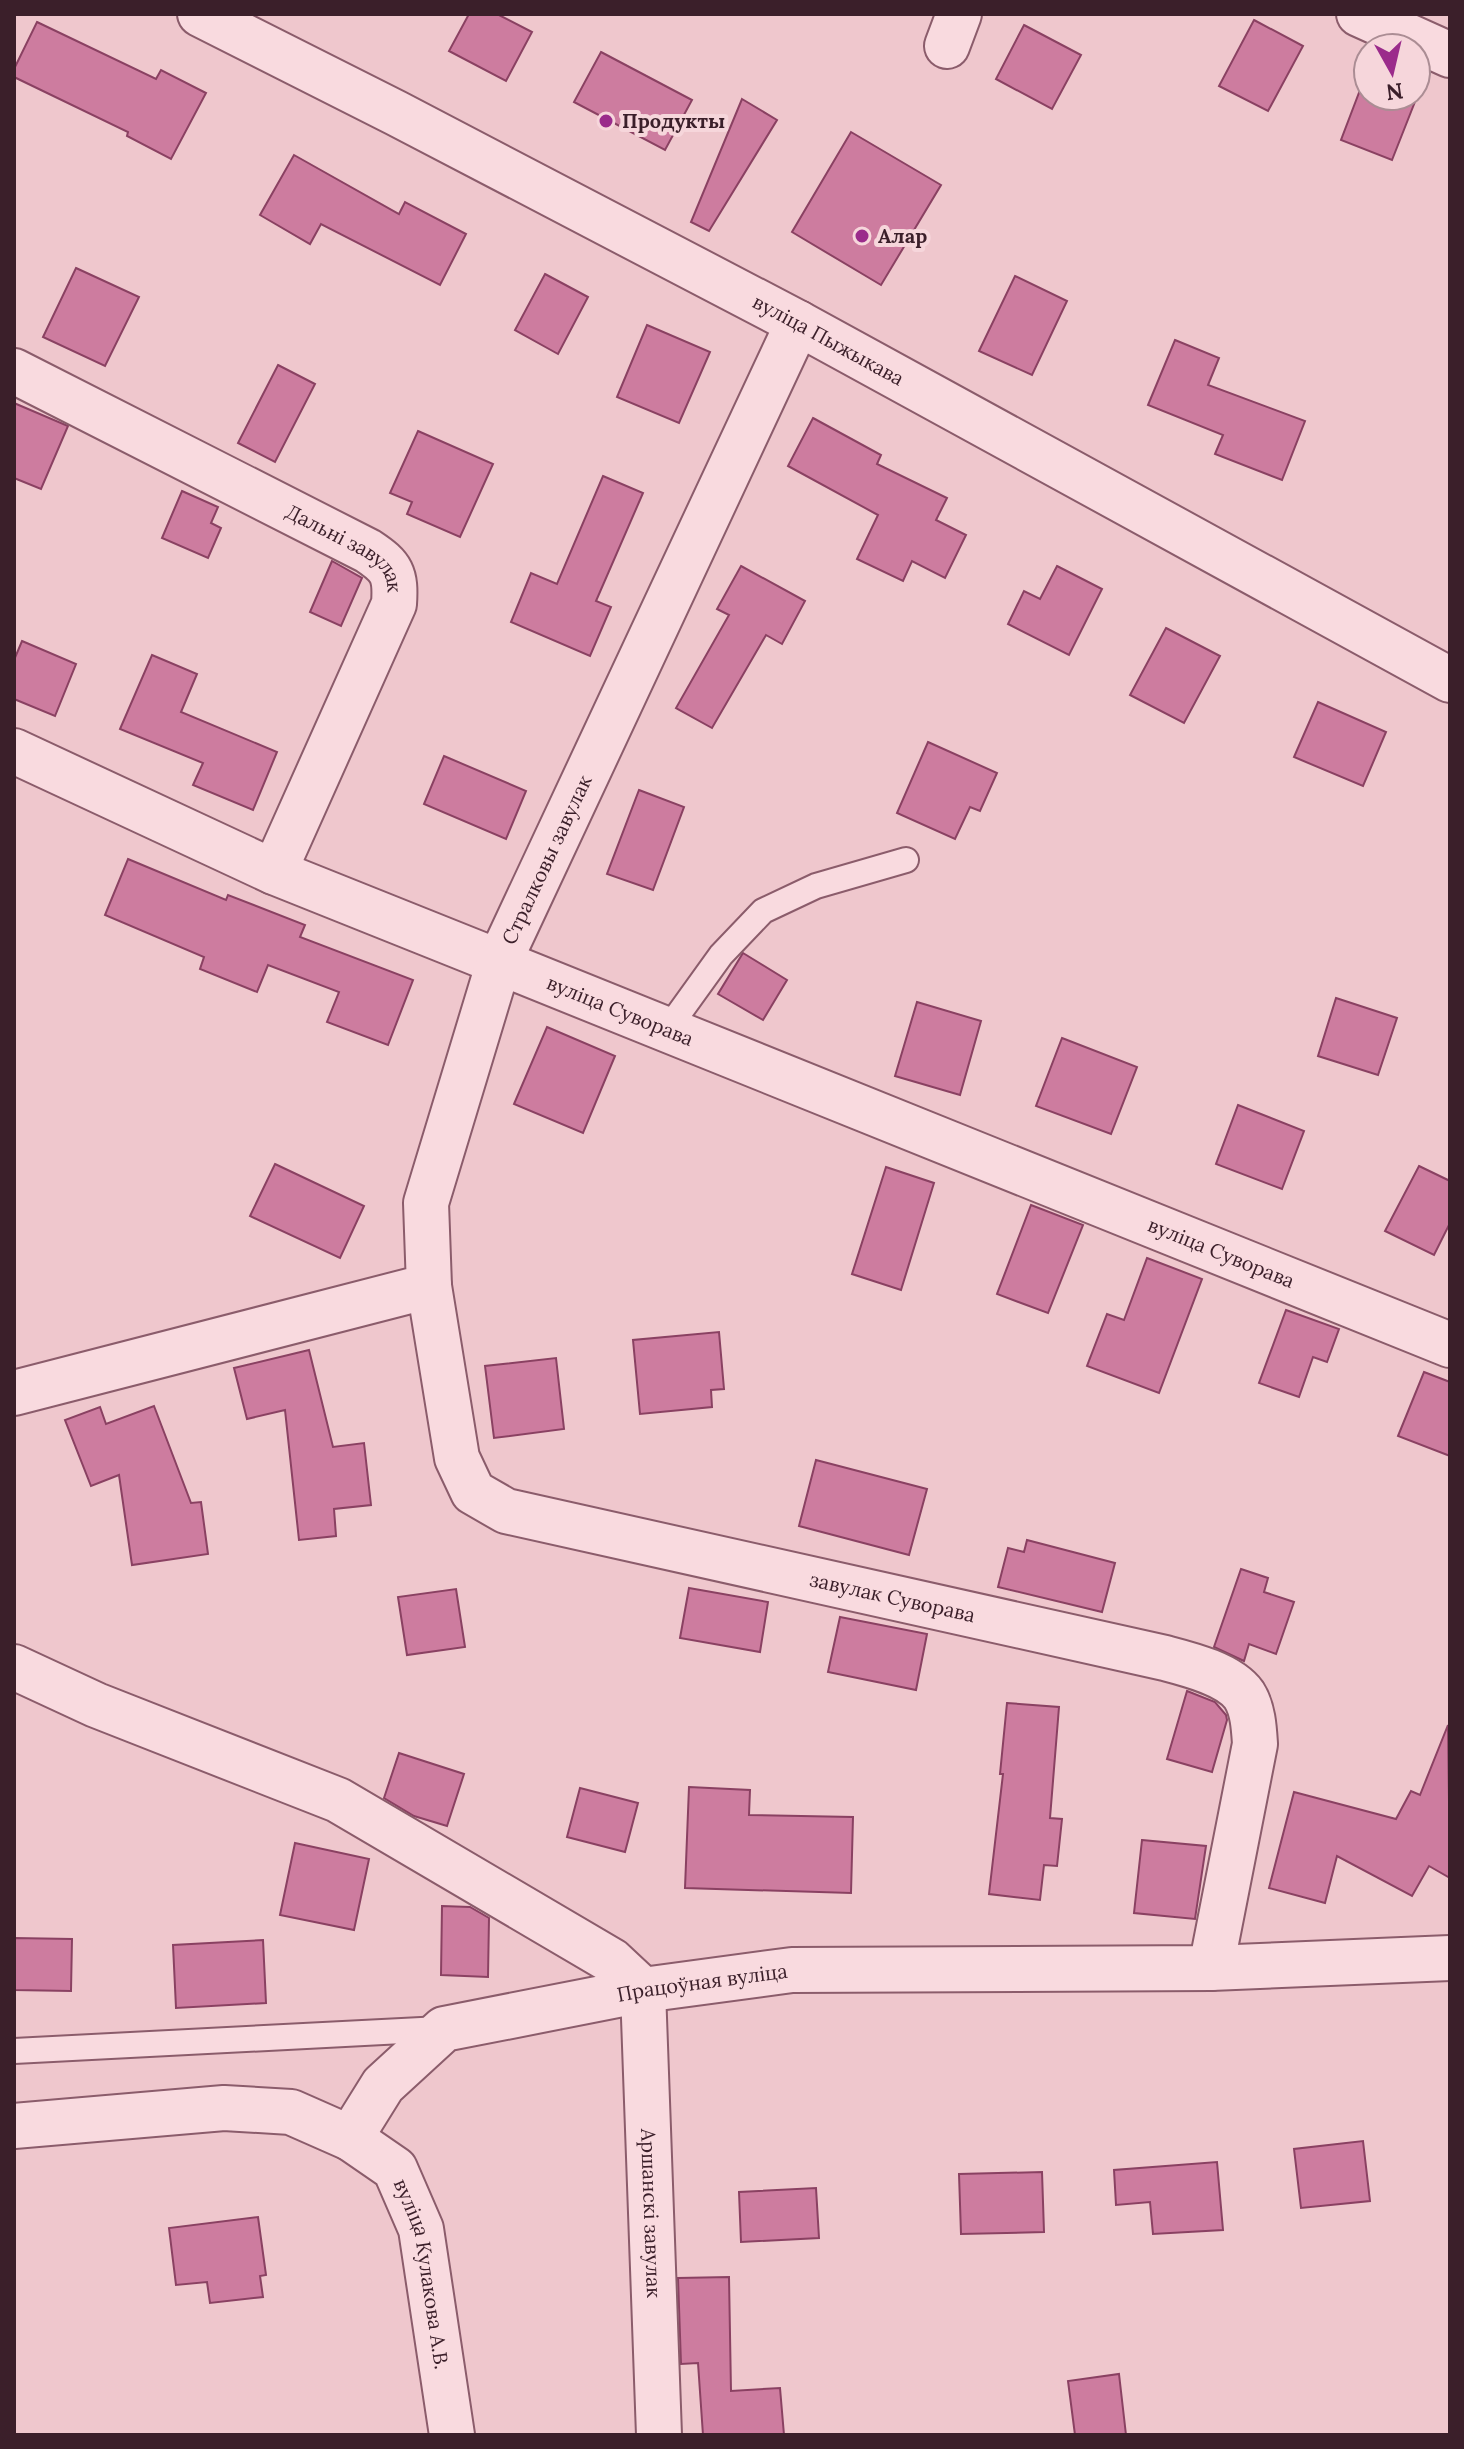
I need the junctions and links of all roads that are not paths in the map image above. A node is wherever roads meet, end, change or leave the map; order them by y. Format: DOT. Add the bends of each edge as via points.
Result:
graph roads {
  1 [pos="200,14"];
  2 [pos="1359,14"];
  3 [pos="1450,55"];
  4 [pos="798,323"];
  5 [pos="14,371"];
  6 [pos="1450,680"];
  7 [pos="14,751"];
  8 [pos="906,860"];
  9 [pos="274,872"];
  10 [pos="499,962"];
  11 [pos="667,1030"];
  12 [pos="429,1286"];
  13 [pos="1450,1345"];
  14 [pos="14,1393"];
  15 [pos="14,1667"];
  16 [pos="1450,1958"];
  17 [pos="1211,1968"];
  18 [pos="643,1990"];
  19 [pos="444,2029"];
  20 [pos="14,2051"];
  21 [pos="14,2126"];
  22 [pos="350,2138"];
  23 [pos="452,2435"];
  24 [pos="659,2435"];
  1 -- 4 [label="street, вуліца Пыжыкава"];
  2 -- 3 [label="street"];
  4 -- 6 [label="street, вуліца Пыжыкава"];
  4 -- 10 [label="street, Стралковы завулак"];
  5 -- 9 [label="street, Дальні завулак" via="388,564 396,584 394,604"];
  7 -- 9 [label="street, Стралковы завулак"];
  8 -- 11 [label="lane" via="816,886 763,911 721,955"];
  9 -- 10 [label="street, Стралковы завулак"];
  10 -- 11 [label="street, вуліца Суворава"];
  10 -- 12 [label="street" via="426,1203"];
  11 -- 13 [label="street, вуліца Суворава"];
  12 -- 14 [label="street"];
  12 -- 17 [label="street, завулак Суворава" via="457,1458 473,1492 506,1511 1165,1658 1211,1671 1243,1694 1253,1718 1255,1744"];
  15 -- 18 [label="street" via="96,1705 338,1800 612,1961"];
  16 -- 17 [label="street, Працоўная вуліца"];
  17 -- 18 [label="street, Працоўная вуліца" via="792,1970"];
  18 -- 19 [label="street, Працоўная вуліца"];
  18 -- 24 [label="street, Аршанскі завулак"];
  19 -- 20 [label="lane"];
  19 -- 22 [label="street" via="383,2085"];
  21 -- 22 [label="street" via="224,2108 291,2112"];
  22 -- 23 [label="street, вуліца Кулакова А.В." via="395,2169 421,2229"];
}
